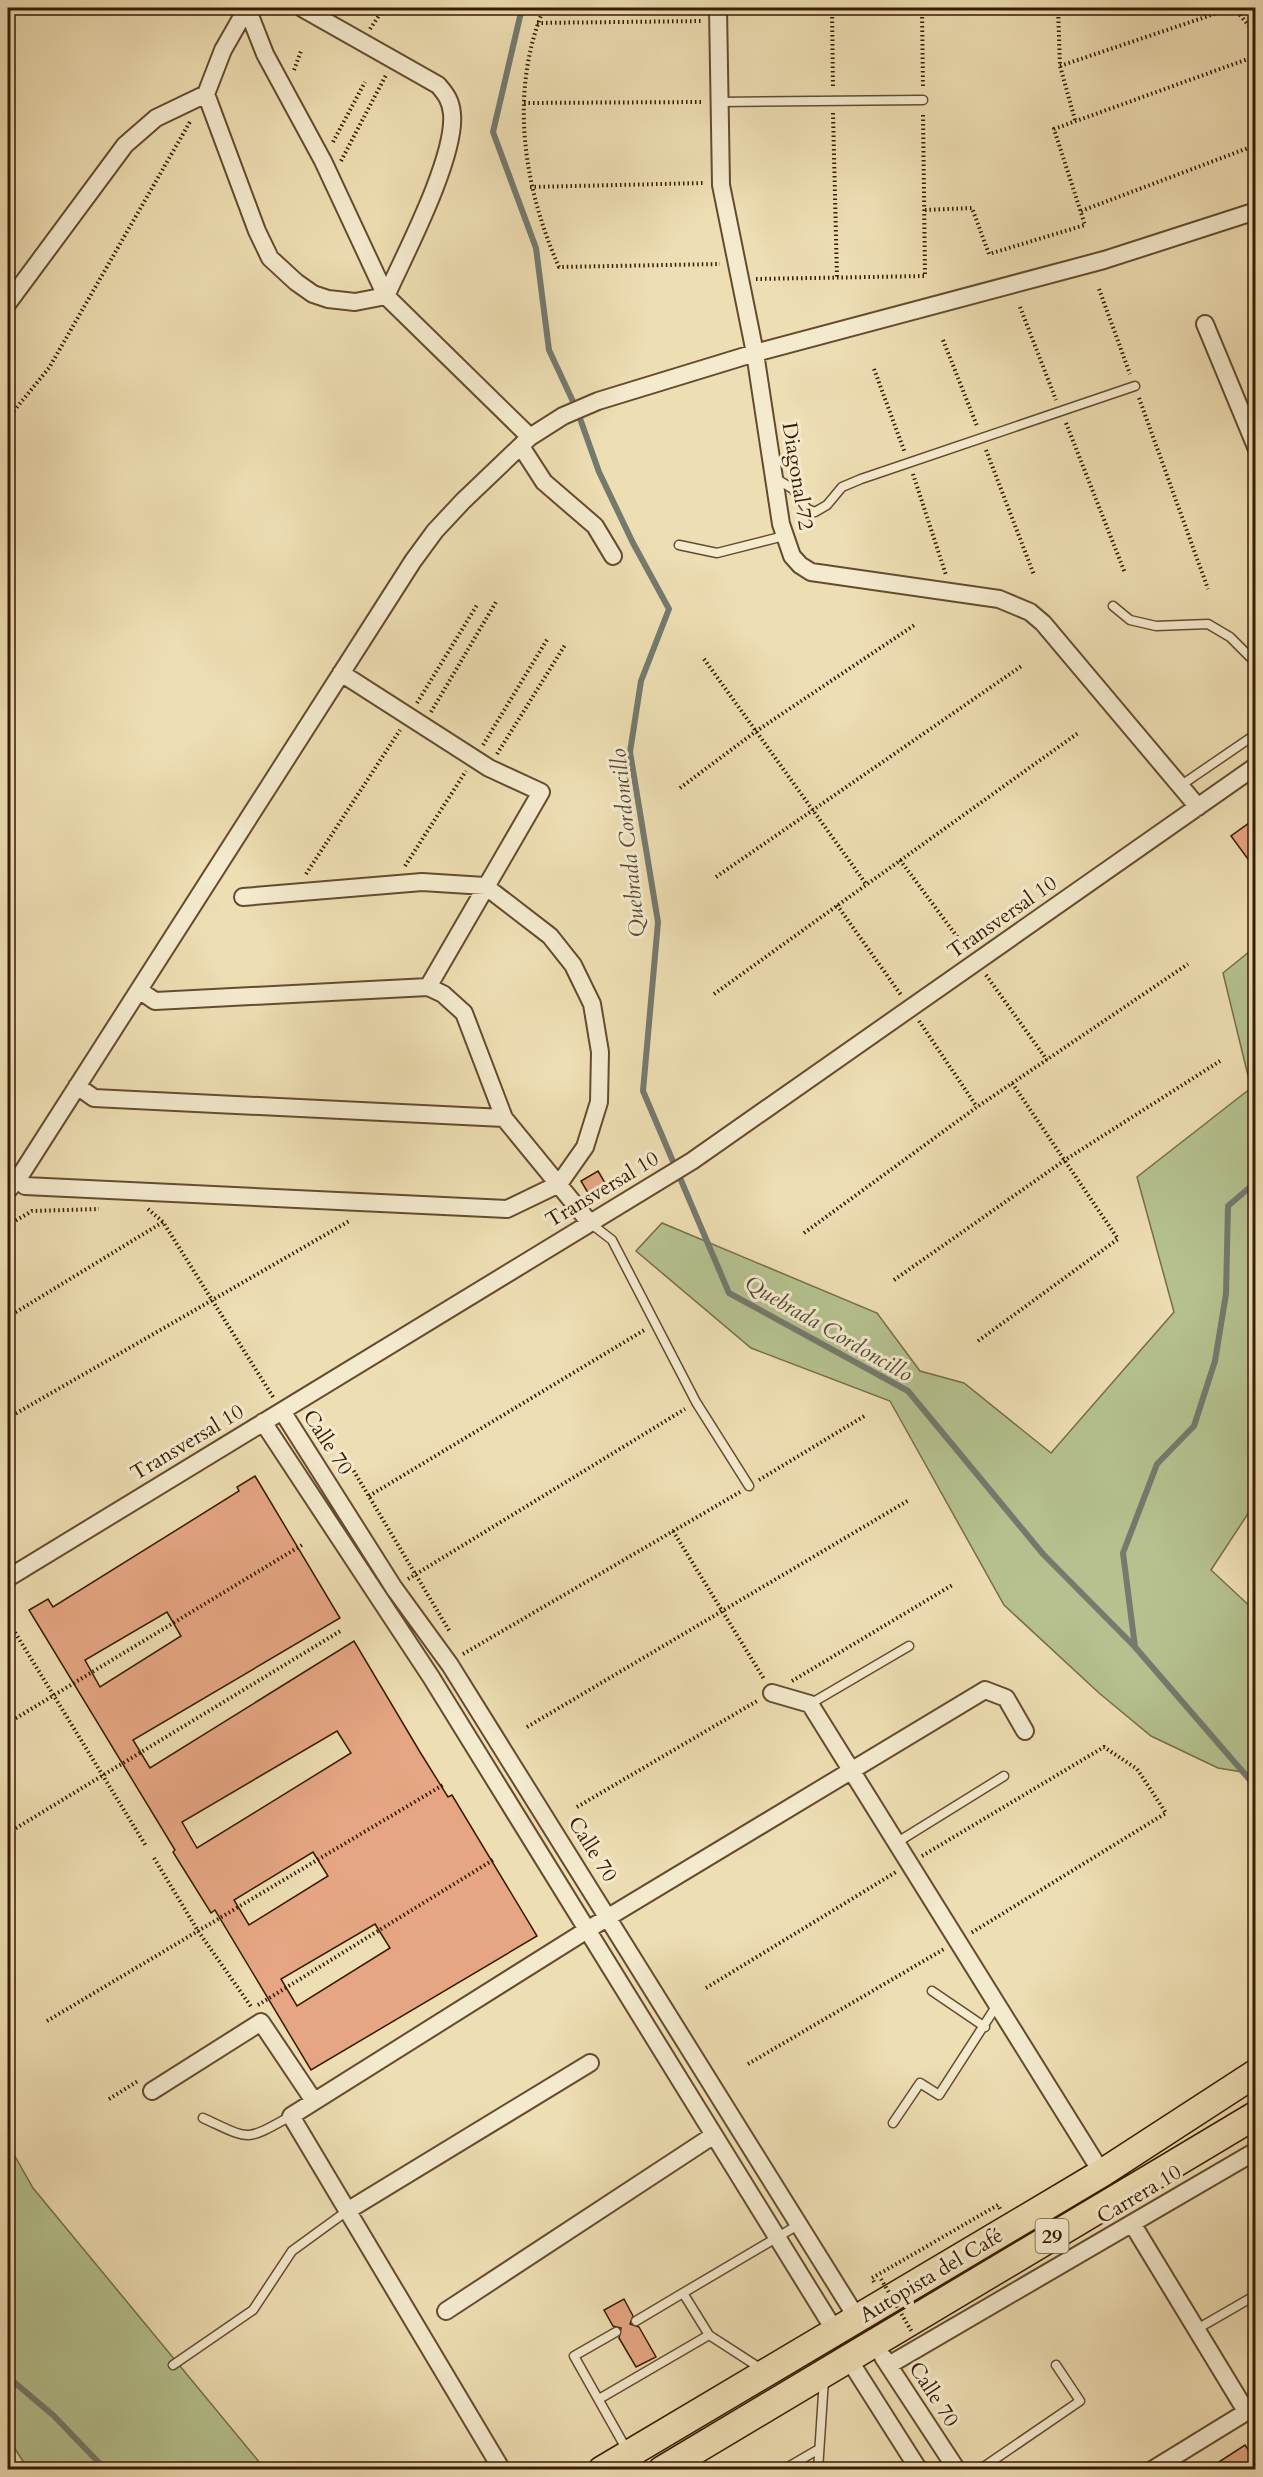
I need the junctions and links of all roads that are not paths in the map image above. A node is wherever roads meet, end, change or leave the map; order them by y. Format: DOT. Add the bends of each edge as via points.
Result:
graph roads {
  1 [pos="247,8"];
  2 [pos="302,8"];
  3 [pos="718,14"];
  4 [pos="206,94"];
  5 [pos="923,100"];
  6 [pos="720,102"];
  7 [pos="1256,211"];
  8 [pos="386,296"];
  9 [pos="8,303"];
  10 [pos="1205,324"];
  11 [pos="755,353"];
  12 [pos="1135,386"];
  13 [pos="526,442"];
  14 [pos="1256,447"];
  15 [pos="775,478"];
  16 [pos="784,536"];
  17 [pos="679,545"];
  18 [pos="614,556"];
  19 [pos="1113,606"];
  20 [pos="1256,663"];
  21 [pos="341,673"];
  22 [pos="1256,734"];
  23 [pos="1256,766"];
  24 [pos="1180,786"];
  25 [pos="1198,807"];
  26 [pos="485,886"];
  27 [pos="243,897"];
  28 [pos="428,987"];
  29 [pos="139,990"];
  30 [pos="77,1086"];
  31 [pos="504,1118"];
  32 [pos="559,1184"];
  33 [pos="13,1185"];
  34 [pos="590,1223"];
  35 [pos="282,1411"];
  36 [pos="263,1422"];
  37 [pos="749,1486"];
  38 [pos="8,1578"];
  39 [pos="909,1646"];
  40 [pos="772,1693"];
  41 [pos="810,1704"];
  42 [pos="1025,1731"];
  43 [pos="850,1770"];
  44 [pos="1004,1776"];
  45 [pos="896,1843"];
  46 [pos="609,1917"];
  47 [pos="587,1930"];
  48 [pos="932,1991"];
  49 [pos="997,2005"];
  50 [pos="985,2027"];
  51 [pos="590,2063"];
  52 [pos="1256,2073"];
  53 [pos="152,2091"];
  54 [pos="314,2101"];
  55 [pos="1256,2115"];
  56 [pos="291,2116"];
  57 [pos="203,2118"];
  58 [pos="893,2122"];
  59 [pos="714,2135"];
  60 [pos="1256,2151"];
  61 [pos="1102,2173"];
  62 [pos="347,2211"];
  63 [pos="798,2225"];
  64 [pos="1133,2225"];
  65 [pos="777,2237"];
  66 [pos="683,2293"];
  67 [pos="1256,2295"];
  68 [pos="446,2311"];
  69 [pos="636,2321"];
  70 [pos="846,2325"];
  71 [pos="1197,2329"];
  72 [pos="616,2332"];
  73 [pos="709,2335"];
  74 [pos="874,2343"];
  75 [pos="848,2358"];
  76 [pos="173,2365"];
  77 [pos="1056,2365"];
  78 [pos="889,2366"];
  79 [pos="766,2372"];
  80 [pos="824,2373"];
  81 [pos="599,2399"];
  82 [pos="1251,2409"];
  83 [pos="819,2449"];
  84 [pos="629,2454"];
  85 [pos="675,2467"];
  86 [pos="502,2469"];
  87 [pos="602,2469"];
  88 [pos="783,2469"];
  89 [pos="818,2469"];
  90 [pos="919,2469"];
  91 [pos="957,2469"];
  92 [pos="979,2469"];
  93 [pos="1152,2469"];
  1 -- 4 [label="street" via="223,50"];
  1 -- 8 [label="street" via="265,54 323,160"];
  2 -- 8 [label="street" via="438,86 448,97 452,114 444,158"];
  3 -- 6 [label="street, Diagonal 72"];
  4 -- 8 [label="street" via="270,258 296,282 328,299 355,302"];
  4 -- 9 [label="street" via="156,118 125,145"];
  5 -- 6 [label="lane"];
  6 -- 11 [label="street, Diagonal 72" via="721,185"];
  7 -- 11 [label="street" via="1104,260"];
  8 -- 13 [label="street"];
  10 -- 14 [label="street"];
  11 -- 13 [label="street" via="598,401 563,416"];
  11 -- 15 [label="street, Diagonal 72"];
  12 -- 15 [label="lane" via="842,487 827,505 815,512 807,509 793,489"];
  13 -- 18 [label="street" via="544,482 595,526"];
  13 -- 21 [label="street" via="435,531"];
  15 -- 16 [label="street, Diagonal 72"];
  16 -- 17 [label="lane" via="717,554"];
  16 -- 24 [label="street, Diagonal 72" via="792,556 811,572 999,599 1030,612 1044,623"];
  19 -- 20 [label="lane" via="1130,620 1156,626 1208,624 1230,637"];
  21 -- 26 [label="street" via="413,711 489,768 541,792"];
  21 -- 29 [label="street"];
  22 -- 24 [label="lane"];
  23 -- 25 [label="street, Transversal 10"];
  24 -- 25 [label="street, Diagonal 72"];
  25 -- 34 [label="street, Transversal 10" via="692,1161"];
  26 -- 27 [label="street" via="422,882"];
  26 -- 28 [label="street"];
  26 -- 32 [label="street" via="550,936 573,966 592,1004 600,1052 599,1102 585,1147"];
  28 -- 29 [label="street" via="155,1001"];
  28 -- 31 [label="street" via="443,994 464,1013"];
  29 -- 30 [label="street"];
  30 -- 31 [label="street" via="94,1098"];
  30 -- 33 [label="street"];
  31 -- 32 [label="street"];
  32 -- 33 [label="street" via="507,1209"];
  32 -- 34 [label="street"];
  34 -- 35 [label="street, Transversal 10"];
  34 -- 37 [label="lane" via="612,1240 696,1402"];
  35 -- 36 [label="street, Transversal 10"];
  35 -- 46 [label="street, Calle 70" via="394,1587 450,1665"];
  36 -- 38 [label="street, Transversal 10"];
  36 -- 47 [label="street, Calle 70" via="430,1677"];
  39 -- 41 [label="lane"];
  40 -- 41 [label="street"];
  41 -- 43 [label="street"];
  42 -- 43 [label="street" via="1006,1698 986,1689"];
  43 -- 45 [label="street"];
  43 -- 46 [label="street"];
  44 -- 45 [label="lane"];
  45 -- 49 [label="street"];
  46 -- 47 [label="street"];
  46 -- 63 [label="street, Calle 70"];
  47 -- 54 [label="street"];
  47 -- 59 [label="street, Calle 70"];
  48 -- 50 [label="lane"];
  49 -- 50 [label="lane"];
  49 -- 61 [label="street"];
  50 -- 58 [label="lane" via="939,2095 920,2083"];
  51 -- 62 [label="street"];
  52 -- 61 [label="highway, Autopista del Café / 29"];
  53 -- 54 [label="street" via="261,2022"];
  54 -- 56 [label="street"];
  55 -- 74 [label="highway, Autopista del Café / 29"];
  56 -- 57 [label="lane" via="250,2137"];
  56 -- 62 [label="street"];
  59 -- 65 [label="street, Calle 70"];
  59 -- 68 [label="street"];
  60 -- 64 [label="street, Carrera 10"];
  61 -- 70 [label="highway, Autopista del Café / 29"];
  62 -- 76 [label="lane" via="292,2252 253,2310"];
  62 -- 86 [label="street"];
  63 -- 65 [label="lane"];
  63 -- 70 [label="street, Calle 70"];
  64 -- 71 [label="street"];
  64 -- 78 [label="street, Carrera 10"];
  65 -- 66 [label="lane"];
  65 -- 70 [label="street, Calle 70"];
  66 -- 69 [label="lane"];
  66 -- 73 [label="lane"];
  67 -- 71 [label="lane"];
  70 -- 79 [label="highway, Autopista del Café / 29"];
  71 -- 82 [label="street"];
  72 -- 81 [label="lane" via="574,2356"];
  73 -- 79 [label="lane"];
  73 -- 81 [label="lane"];
  74 -- 75 [label="highway, Autopista del Café / 29"];
  74 -- 78 [label="street, Calle 70"];
  75 -- 80 [label="highway, Autopista del Café / 29"];
  75 -- 90 [label="street"];
  77 -- 92 [label="lane" via="1080,2401"];
  78 -- 91 [label="street, Calle 70"];
  79 -- 84 [label="highway, Autopista del Café / 29"];
  80 -- 83 [label="lane"];
  80 -- 85 [label="highway, Autopista del Café / 29"];
  81 -- 84 [label="lane"];
  82 -- 93 [label="street"];
  83 -- 88 [label="lane"];
  83 -- 89 [label="lane"];
  84 -- 87 [label="highway, Autopista del Café / 29"];
}
